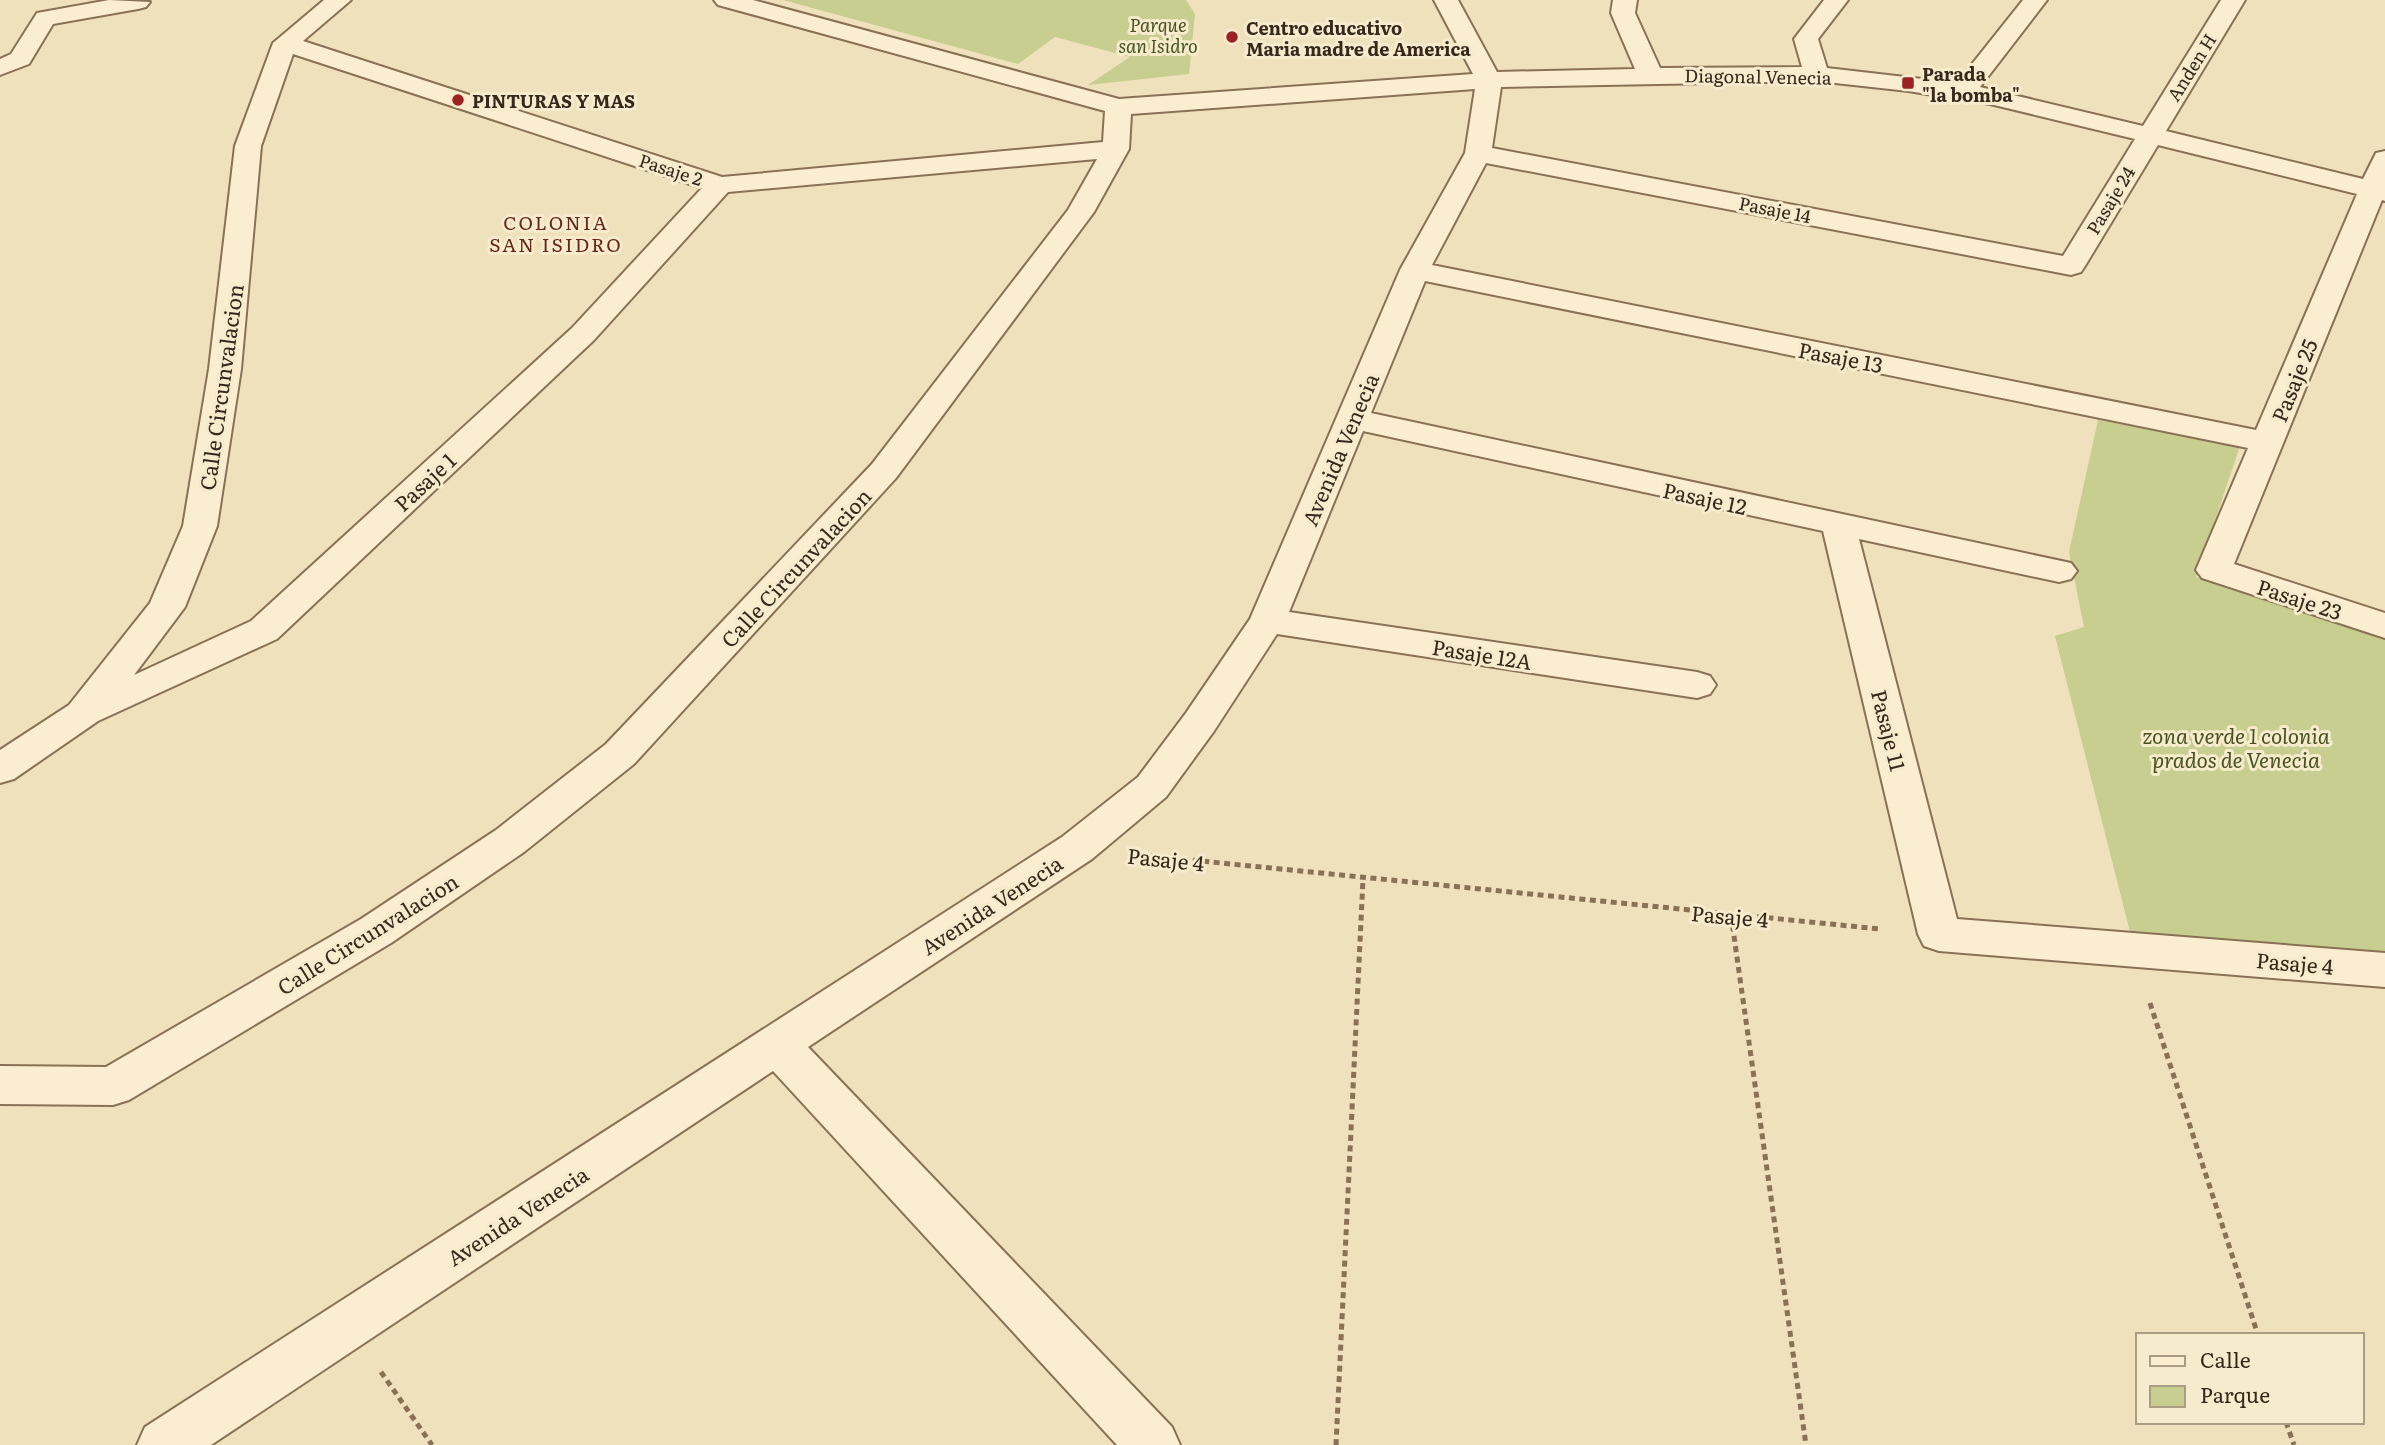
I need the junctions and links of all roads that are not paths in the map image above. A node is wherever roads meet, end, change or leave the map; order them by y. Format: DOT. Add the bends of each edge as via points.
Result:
graph roads {
  1 [pos="339,0"];
  2 [pos="726,0"];
  3 [pos="1446,0"];
  4 [pos="1625,0"];
  5 [pos="1836,0"];
  6 [pos="2035,0"];
  7 [pos="2233,0"];
  8 [pos="138,2"];
  9 [pos="285,43"];
  10 [pos="0,68"];
  11 [pos="1817,74"];
  12 [pos="1651,76"];
  13 [pos="1489,80"];
  14 [pos="1963,92"];
  15 [pos="1118,107"];
  16 [pos="2149,135"];
  17 [pos="1116,149"];
  18 [pos="1478,153"];
  19 [pos="2385,159"];
  20 [pos="720,185"];
  21 [pos="2379,191"];
  22 [pos="2071,266"];
  23 [pos="1415,270"];
  24 [pos="1352,419"];
  25 [pos="2268,442"];
  26 [pos="1839,526"];
  27 [pos="2214,570"];
  28 [pos="2059,571"];
  29 [pos="1267,621"];
  30 [pos="2385,626"];
  31 [pos="1697,685"];
  32 [pos="83,714"];
  33 [pos="0,769"];
  34 [pos="1939,934"];
  35 [pos="2385,970"];
  36 [pos="778,1046"];
  37 [pos="0,1085"];
  38 [pos="164,1445"];
  39 [pos="1153,1445"];
  1 -- 9 [label="street"];
  2 -- 15 [label="street"];
  3 -- 13 [label="street"];
  4 -- 12 [label="street" via="1623,13"];
  5 -- 11 [label="street" via="1806,39"];
  6 -- 14 [label="street"];
  7 -- 16 [label="street, Anden H"];
  8 -- 10 [label="street" via="45,18 20,59"];
  9 -- 20 [label="street, Pasaje 2"];
  9 -- 32 [label="street, Calle Circunvalacion" via="248,146 225,369 200,526 167,607"];
  11 -- 12 [label="street, Diagonal Venecia"];
  11 -- 14 [label="street, Diagonal Venecia"];
  12 -- 13 [label="street, Diagonal Venecia"];
  13 -- 15 [label="street, Diagonal Venecia"];
  13 -- 18 [label="street, Avenida Venecia"];
  14 -- 16 [label="street, Diagonal Venecia"];
  15 -- 17 [label="street, Calle Circunvalacion"];
  16 -- 21 [label="street, Diagonal Venecia"];
  16 -- 22 [label="street, Pasaje 24"];
  17 -- 20 [label="street, Pasaje 2"];
  17 -- 37 [label="street, Calle Circunvalacion" via="1080,212 884,471 620,754 510,841 376,931 113,1086"];
  18 -- 22 [label="street, Pasaje 14"];
  18 -- 23 [label="street, Avenida Venecia"];
  19 -- 21 [label="street, Pasaje 25"];
  20 -- 32 [label="street, Pasaje 1" via="583,334 264,630"];
  21 -- 25 [label="street, Pasaje 25"];
  23 -- 24 [label="street, Avenida Venecia"];
  23 -- 25 [label="street, Pasaje 13"];
  24 -- 26 [label="street, Pasaje 12"];
  24 -- 29 [label="street, Avenida Venecia"];
  25 -- 27 [label="street, Pasaje 25"];
  26 -- 28 [label="street, Pasaje 12"];
  26 -- 34 [label="street, Pasaje 11"];
  27 -- 30 [label="street, Pasaje 23"];
  29 -- 31 [label="street, Pasaje 12A"];
  29 -- 36 [label="street, Avenida Venecia" via="1152,787 1077,848"];
  32 -- 33 [label="street, Calle Circunvalacion"];
  34 -- 35 [label="street, Pasaje 4"];
  36 -- 38 [label="street, Avenida Venecia"];
  36 -- 39 [label="street"];
}
